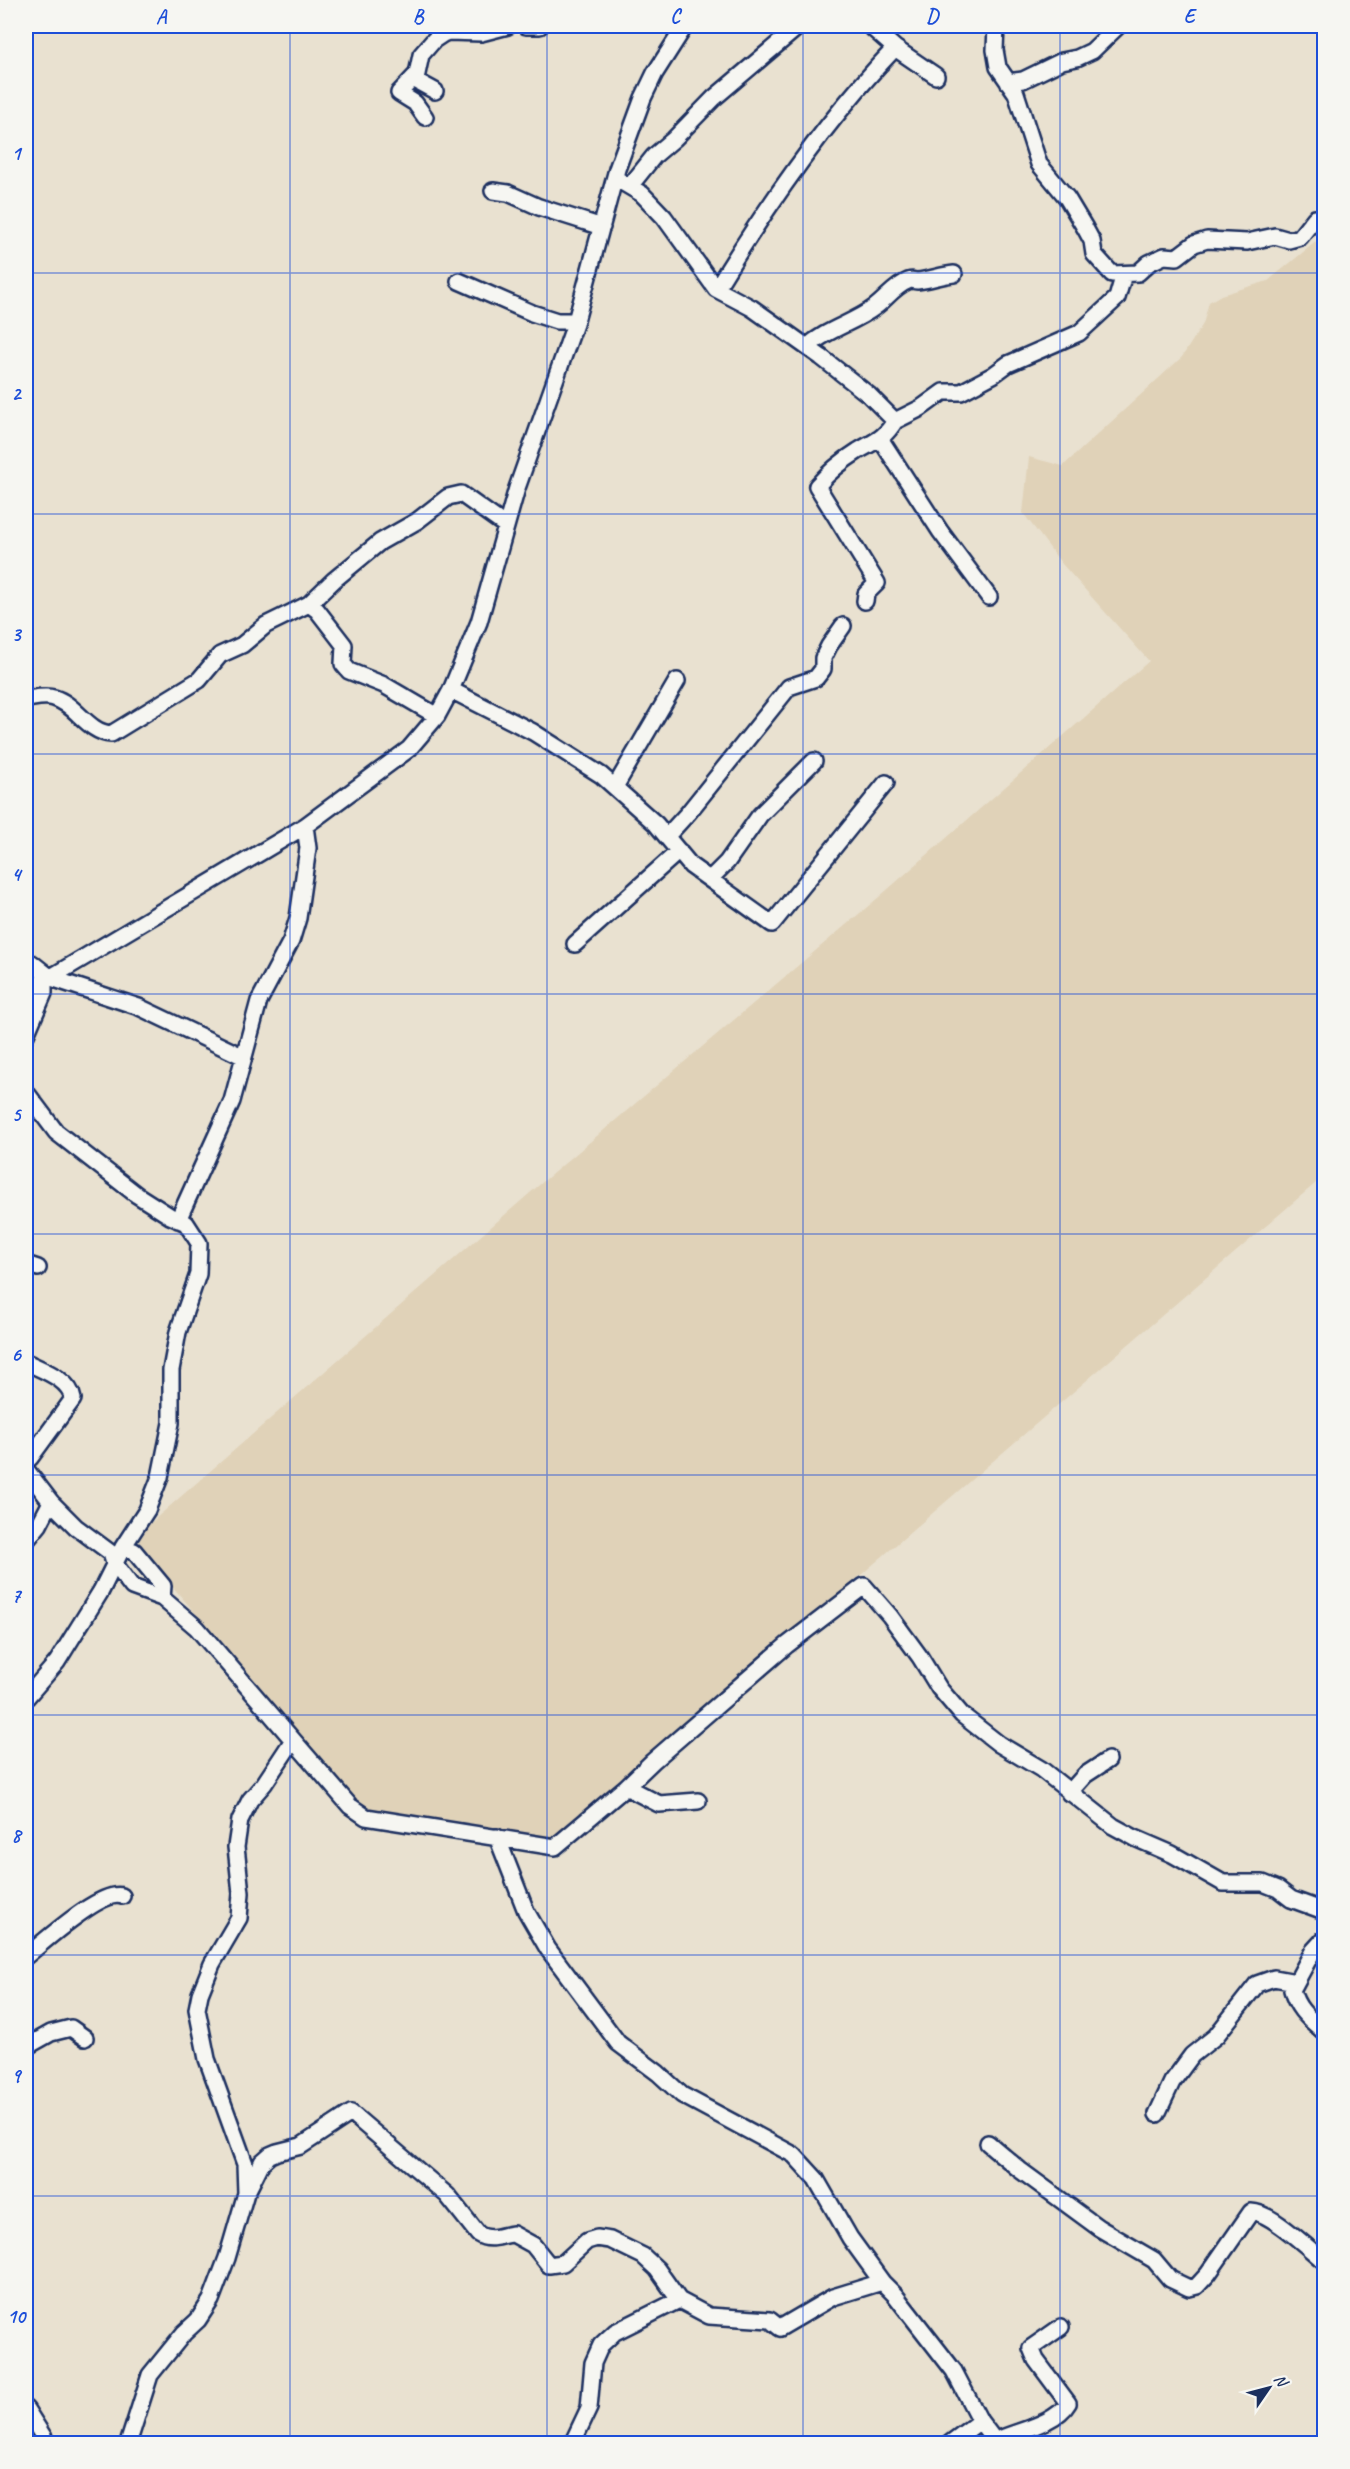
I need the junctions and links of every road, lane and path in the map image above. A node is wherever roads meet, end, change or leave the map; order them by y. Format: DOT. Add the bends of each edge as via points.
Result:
graph roads {
  1 [pos="508,26"];
  2 [pos="526,26"];
  3 [pos="540,26"];
  4 [pos="685,26"];
  5 [pos="799,26"];
  6 [pos="870,26"];
  7 [pos="996,26"];
  8 [pos="1118,26"];
  9 [pos="895,48"];
  10 [pos="936,76"];
  11 [pos="413,79"];
  12 [pos="1008,82"];
  13 [pos="435,91"];
  14 [pos="425,117"];
  15 [pos="615,178"];
  16 [pos="630,186"];
  17 [pos="494,191"];
  18 [pos="1324,218"];
  19 [pos="602,227"];
  20 [pos="954,274"];
  21 [pos="1124,274"];
  22 [pos="459,281"];
  23 [pos="716,289"];
  24 [pos="576,321"];
  25 [pos="807,347"];
  26 [pos="896,421"];
  27 [pos="880,440"];
  28 [pos="506,526"];
  29 [pos="989,597"];
  30 [pos="865,601"];
  31 [pos="309,604"];
  32 [pos="843,626"];
  33 [pos="677,681"];
  34 [pos="451,690"];
  35 [pos="26,699"];
  36 [pos="437,716"];
  37 [pos="813,761"];
  38 [pos="886,783"];
  39 [pos="615,787"];
  40 [pos="305,826"];
  41 [pos="667,836"];
  42 [pos="679,851"];
  43 [pos="710,879"];
  44 [pos="575,944"];
  45 [pos="26,962"];
  46 [pos="47,980"];
  47 [pos="26,991"];
  48 [pos="26,1035"];
  49 [pos="244,1057"];
  50 [pos="26,1092"];
  51 [pos="178,1220"];
  52 [pos="26,1362"];
  53 [pos="27,1464"];
  54 [pos="51,1502"];
  55 [pos="26,1541"];
  56 [pos="123,1547"];
  57 [pos="114,1563"];
  58 [pos="162,1598"];
  59 [pos="26,1698"];
  60 [pos="293,1740"];
  61 [pos="1108,1760"];
  62 [pos="626,1787"];
  63 [pos="1069,1793"];
  64 [pos="698,1801"];
  65 [pos="497,1837"];
  66 [pos="122,1896"];
  67 [pos="1324,1911"];
  68 [pos="1324,1939"];
  69 [pos="26,1956"];
  70 [pos="1296,1982"];
  71 [pos="1324,2032"];
  72 [pos="86,2038"];
  73 [pos="26,2047"];
  74 [pos="1157,2114"];
  75 [pos="988,2143"];
  76 [pos="246,2193"];
  77 [pos="1324,2261"];
  78 [pos="882,2282"];
  79 [pos="679,2300"];
  80 [pos="1061,2327"];
  81 [pos="26,2409"];
  82 [pos="980,2421"];
  83 [pos="48,2444"];
  84 [pos="128,2444"];
  85 [pos="572,2444"];
  86 [pos="949,2444"];
  1 -- 11 [label="street" via="481,33 443,34 422,55"];
  2 -- 3 [label="street"];
  4 -- 15 [label="street" via="643,98"];
  5 -- 16 [label="street" via="699,112"];
  6 -- 9 [label="street"];
  7 -- 12 [label="street" via="998,67"];
  8 -- 12 [label="street" via="1092,51 1023,80"];
  9 -- 10 [label="street"];
  9 -- 23 [label="street" via="830,123"];
  11 -- 13 [label="street"];
  11 -- 14 [label="street" via="399,93 415,103"];
  12 -- 21 [label="street" via="1021,105 1040,164 1092,241 1094,254 1112,274"];
  15 -- 16 [label="street"];
  15 -- 19 [label="street"];
  16 -- 23 [label="street" via="664,217"];
  17 -- 19 [label="street"];
  18 -- 21 [label="street" via="1315,218 1300,237 1289,240 1275,236 1247,242 1207,240 1177,257 1164,256 1149,263 1138,273"];
  19 -- 24 [label="street"];
  20 -- 25 [label="street" via="910,280 876,307 825,333"];
  21 -- 26 [label="street" via="1117,298 1079,333 1008,364 961,392 943,392"];
  22 -- 24 [label="street" via="532,313 557,321"];
  23 -- 25 [label="street" via="752,308"];
  24 -- 28 [label="street"];
  25 -- 26 [label="street"];
  26 -- 27 [label="street"];
  27 -- 29 [label="street"];
  27 -- 30 [label="street" via="832,469 817,486 876,579"];
  28 -- 31 [label="street" via="461,494 448,497 380,542"];
  28 -- 34 [label="street" via="479,622"];
  31 -- 35 [label="street" via="266,625 242,645 220,655 199,680 111,734 94,727 56,698"];
  31 -- 36 [label="street" via="344,645 343,664 349,671 384,685"];
  32 -- 41 [label="street" via="829,646 823,669 816,678 789,687"];
  33 -- 39 [label="street"];
  34 -- 36 [label="street"];
  34 -- 39 [label="street" via="533,732"];
  36 -- 40 [label="street" via="409,749"];
  37 -- 43 [label="street" via="760,815"];
  38 -- 43 [label="street" via="772,924"];
  39 -- 41 [label="street"];
  40 -- 46 [label="street"];
  40 -- 49 [label="street" via="308,849 298,918 291,941 259,1000"];
  41 -- 42 [label="street"];
  42 -- 43 [label="street" via="691,866"];
  42 -- 44 [label="street"];
  45 -- 46 [label="street" via="32,963"];
  46 -- 47 [label="street"];
  46 -- 48 [label="street"];
  46 -- 49 [label="street" via="139,1007"];
  49 -- 51 [label="street" via="232,1101"];
  50 -- 51 [label="street" via="56,1132 137,1195"];
  51 -- 56 [label="street" via="186,1223 200,1243 198,1274 178,1332 171,1370 171,1424 160,1477 147,1510"];
  52 -- 53 [label="street" via="58,1379 73,1399"];
  53 -- 54 [label="street"];
  54 -- 55 [label="street"];
  54 -- 57 [label="street" via="111,1553"];
  56 -- 57 [label="street"];
  56 -- 58 [label="street" via="134,1551 163,1586"];
  57 -- 58 [label="street" via="132,1587"];
  57 -- 59 [label="street" via="57,1662"];
  58 -- 60 [label="street" via="197,1628"];
  60 -- 65 [label="street" via="350,1806 366,1816"];
  60 -- 76 [label="street" via="240,1820 236,1847 241,1893 239,1918 212,1964 197,2009 207,2058 245,2164"];
  61 -- 63 [label="street" via="1085,1775"];
  62 -- 63 [label="street" via="787,1646 864,1586 962,1715"];
  62 -- 64 [label="street" via="659,1804"];
  62 -- 65 [label="street" via="555,1847"];
  63 -- 67 [label="street" via="1113,1826 1223,1883 1263,1883"];
  65 -- 78 [label="street" via="526,1911 548,1949 618,2043 682,2095 794,2155 826,2193 850,2238"];
  66 -- 69 [label="street" via="111,1896 71,1919"];
  68 -- 70 [label="street"];
  70 -- 71 [label="street" via="1292,1990 1295,2002"];
  70 -- 74 [label="street" via="1274,1978 1257,1984 1216,2036 1192,2055 1172,2082"];
  72 -- 73 [label="street" via="71,2028"];
  75 -- 77 [label="street" via="1099,2228 1154,2260 1170,2279 1189,2288 1197,2286 1208,2274 1251,2212 1273,2221"];
  76 -- 79 [label="street" via="262,2162 276,2152 301,2146 351,2113 447,2195 485,2238 513,2234 533,2245 549,2265 555,2266 587,2241 610,2240 650,2262"];
  76 -- 84 [label="street" via="211,2300 150,2375"];
  78 -- 79 [label="street" via="833,2297 780,2328 770,2320 709,2316"];
  78 -- 82 [label="street" via="954,2371"];
  79 -- 85 [label="street" via="615,2332 601,2345 593,2363 589,2408"];
  80 -- 82 [label="street" via="1031,2348 1068,2403 1063,2411 995,2441"];
  81 -- 83 [label="street"];
  82 -- 86 [label="street"];
}
